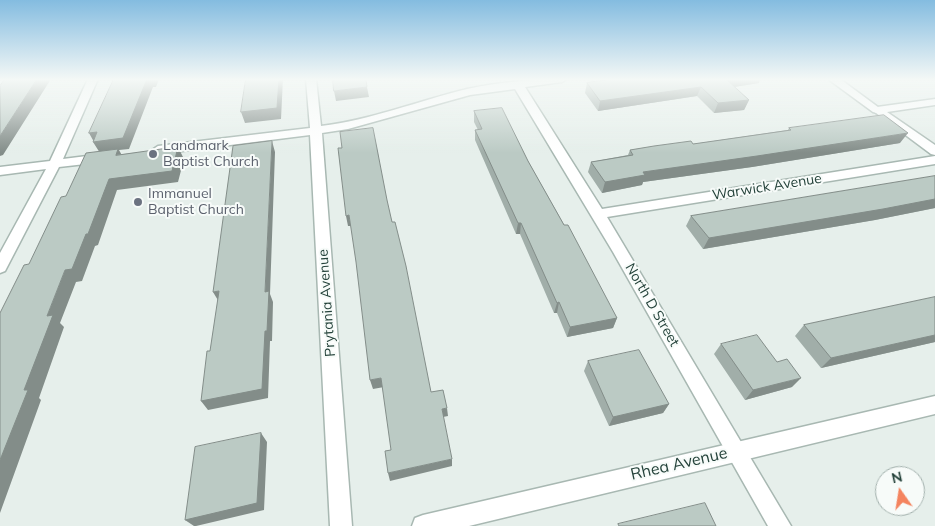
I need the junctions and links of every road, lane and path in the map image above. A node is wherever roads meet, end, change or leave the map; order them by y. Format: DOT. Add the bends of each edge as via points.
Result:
graph roads {
  1 [pos="82,104"];
  2 [pos="313,104"];
  3 [pos="428,104"];
  4 [pos="530,104"];
  5 [pos="867,104"];
  6 [pos="924,104"];
  7 [pos="876,110"];
  8 [pos="316,132"];
  9 [pos="935,150"];
  10 [pos="148,152"];
  11 [pos="120,156"];
  12 [pos="935,160"];
  13 [pos="55,164"];
  14 [pos="0,171"];
  15 [pos="599,214"];
  16 [pos="0,267"];
  17 [pos="935,405"];
  18 [pos="735,451"];
  19 [pos="341,526"];
  20 [pos="423,526"];
  21 [pos="780,526"];
  1 -- 13 [label="street"];
  2 -- 8 [label="street, Prytania Avenue"];
  3 -- 8 [label="street"];
  4 -- 15 [label="street, North D Street"];
  5 -- 7 [label="street"];
  6 -- 7 [label="street"];
  7 -- 9 [label="street"];
  8 -- 10 [label="street"];
  8 -- 19 [label="street, Prytania Avenue"];
  11 -- 13 [label="street"];
  12 -- 15 [label="street, Warwick Avenue"];
  13 -- 14 [label="street"];
  13 -- 16 [label="street"];
  15 -- 18 [label="street, North D Street"];
  17 -- 18 [label="street, Rhea Avenue"];
  18 -- 20 [label="street, Rhea Avenue"];
  18 -- 21 [label="street, North D Street"];
}
